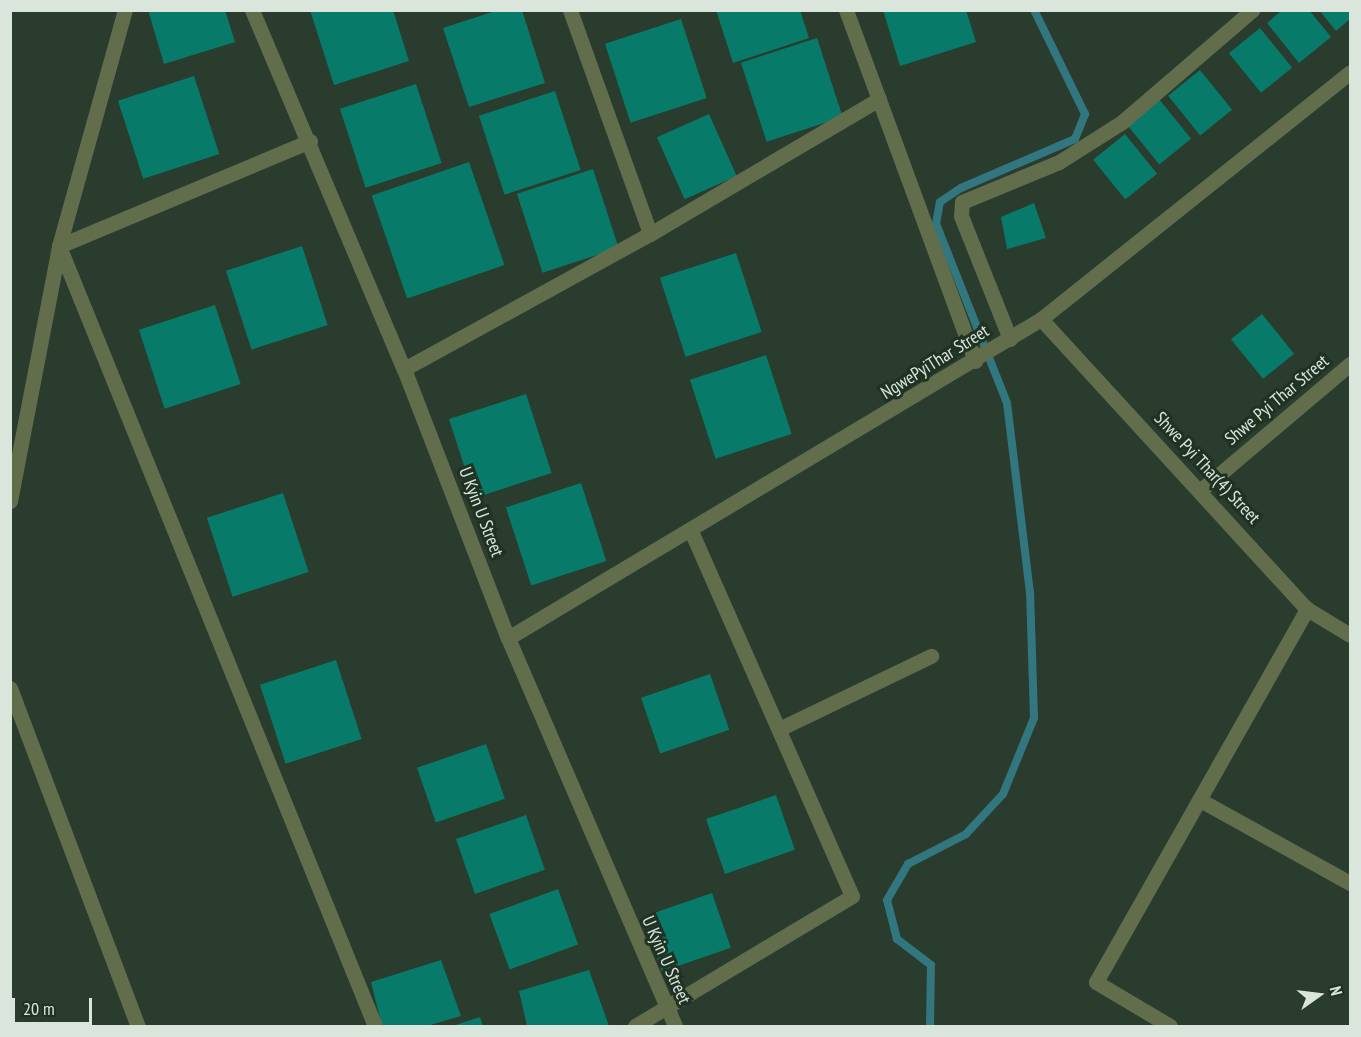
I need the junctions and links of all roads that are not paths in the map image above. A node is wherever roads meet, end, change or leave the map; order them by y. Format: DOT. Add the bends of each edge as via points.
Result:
graph roads {
  1 [pos="125,10"];
  2 [pos="252,10"];
  3 [pos="570,10"];
  4 [pos="846,10"];
  5 [pos="1252,10"];
  6 [pos="1350,72"];
  7 [pos="879,99"];
  8 [pos="310,141"];
  9 [pos="650,234"];
  10 [pos="58,246"];
  11 [pos="1041,319"];
  12 [pos="1010,339"];
  13 [pos="975,360"];
  14 [pos="1350,364"];
  15 [pos="404,369"];
  16 [pos="1202,489"];
  17 [pos="10,501"];
  18 [pos="692,533"];
  19 [pos="1307,609"];
  20 [pos="1350,635"];
  21 [pos="508,638"];
  22 [pos="931,656"];
  23 [pos="10,688"];
  24 [pos="779,729"];
  25 [pos="1200,800"];
  26 [pos="1350,883"];
  27 [pos="664,1009"];
  28 [pos="138,1026"];
  29 [pos="375,1026"];
  30 [pos="635,1026"];
  31 [pos="675,1026"];
  32 [pos="1170,1026"];
  1 -- 10 [label="street"];
  2 -- 8 [label="street, U Kyin U Street"];
  3 -- 9 [label="street"];
  4 -- 7 [label="street"];
  5 -- 12 [label="street" via="1122,122 1059,162 962,202 961,216"];
  6 -- 11 [label="street, NgwePyiThar Street"];
  7 -- 9 [label="street"];
  7 -- 13 [label="street"];
  8 -- 10 [label="street"];
  8 -- 15 [label="street, U Kyin U Street"];
  9 -- 15 [label="street"];
  10 -- 17 [label="street"];
  10 -- 29 [label="street"];
  11 -- 12 [label="street, NgwePyiThar Street"];
  11 -- 16 [label="street, Shwe Pyi Thar(4) Street"];
  12 -- 13 [label="street, NgwePyiThar Street"];
  13 -- 18 [label="street, NgwePyiThar Street"];
  14 -- 16 [label="street, Shwe Pyi Thar Street"];
  15 -- 21 [label="street, U Kyin U Street"];
  16 -- 19 [label="street, Shwe Pyi Thar(4) Street"];
  18 -- 21 [label="street, NgwePyiThar Street"];
  18 -- 24 [label="street"];
  19 -- 20 [label="street, Shwe Pyi Thar(4) Street"];
  19 -- 25 [label="street"];
  21 -- 27 [label="street, U Kyin U Street"];
  22 -- 24 [label="street"];
  23 -- 28 [label="street"];
  24 -- 27 [label="street" via="852,896"];
  25 -- 26 [label="street"];
  25 -- 32 [label="street" via="1096,982"];
  27 -- 30 [label="street"];
  27 -- 31 [label="street, U Kyin U Street"];
}
